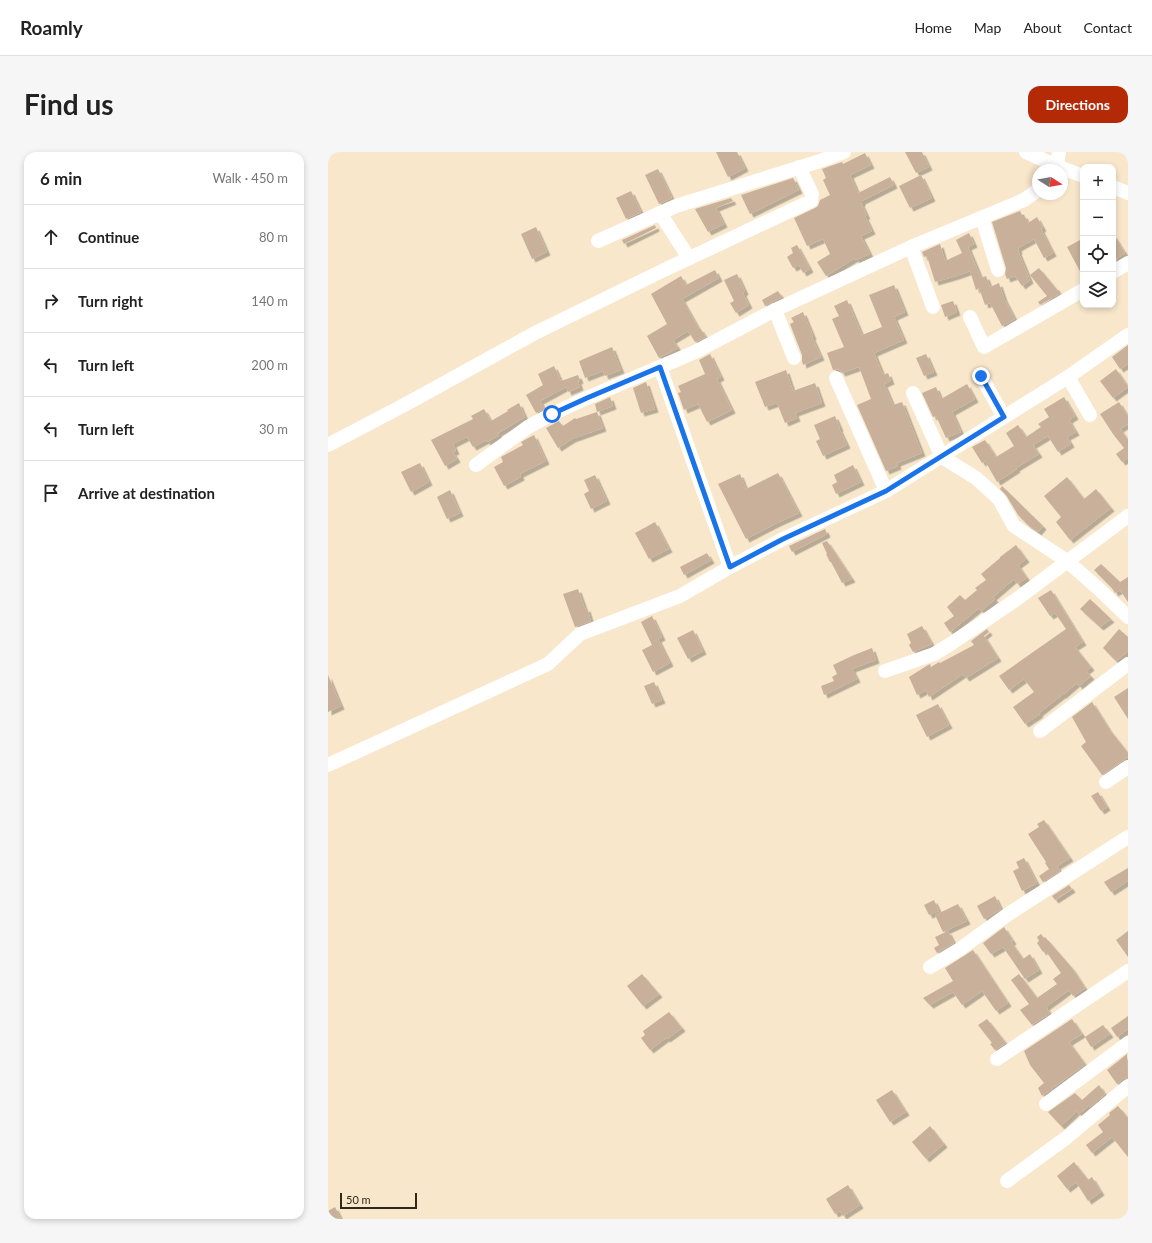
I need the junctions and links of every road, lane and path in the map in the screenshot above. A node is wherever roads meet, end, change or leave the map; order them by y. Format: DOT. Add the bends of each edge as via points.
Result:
graph roads {
  1 [pos="844,152"];
  2 [pos="1026,152"];
  3 [pos="1059,152"];
  4 [pos="1048,164"];
  5 [pos="1057,164"];
  6 [pos="799,167"];
  7 [pos="1068,172"];
  8 [pos="1080,175"];
  9 [pos="1116,188"];
  10 [pos="1128,193"];
  11 [pos="1032,194"];
  12 [pos="660,213"];
  13 [pos="982,218"];
  14 [pos="598,241"];
  15 [pos="911,247"];
  16 [pos="689,258"];
  17 [pos="1128,263"];
  18 [pos="998,270"];
  19 [pos="1116,270"];
  20 [pos="1080,292"];
  21 [pos="933,307"];
  22 [pos="776,310"];
  23 [pos="970,317"];
  24 [pos="1128,335"];
  25 [pos="794,358"];
  26 [pos="660,367"];
  27 [pos="981,376"];
  28 [pos="1068,377"];
  29 [pos="836,378"];
  30 [pos="913,392"];
  31 [pos="1090,415"];
  32 [pos="1004,417"];
  33 [pos="328,445"];
  34 [pos="942,457"];
  35 [pos="476,464"];
  36 [pos="886,491"];
  37 [pos="1128,516"];
  38 [pos="1067,561"];
  39 [pos="730,567"];
  40 [pos="1128,617"];
  41 [pos="1128,664"];
  42 [pos="885,671"];
  43 [pos="1040,731"];
  44 [pos="328,765"];
  45 [pos="1128,767"];
  46 [pos="1106,782"];
  47 [pos="1128,837"];
  48 [pos="930,967"];
  49 [pos="1128,971"];
  50 [pos="1128,1043"];
  51 [pos="997,1059"];
  52 [pos="1128,1086"];
  53 [pos="1046,1104"];
  54 [pos="1007,1181"];
  1 -- 6 [label="street"];
  2 -- 4 [label="street"];
  3 -- 5 [label="street"];
  6 -- 12 [label="street"];
  6 -- 16 [label="street" via="812,194 811,201"];
  7 -- 8 [label="street"];
  9 -- 10 [label="street"];
  11 -- 13 [label="street"];
  12 -- 14 [label="street"];
  12 -- 16 [label="street"];
  13 -- 15 [label="street"];
  13 -- 18 [label="street"];
  15 -- 21 [label="street"];
  15 -- 22 [label="street"];
  16 -- 33 [label="street" via="535,333"];
  17 -- 19 [label="street"];
  20 -- 23 [label="street" via="984,347"];
  22 -- 25 [label="street"];
  22 -- 26 [label="street" via="696,352"];
  24 -- 28 [label="street"];
  26 -- 35 [label="street" via="552,414 528,427"];
  26 -- 39 [label="street"];
  27 -- 32 [label="street"];
  28 -- 31 [label="street"];
  28 -- 32 [label="street"];
  29 -- 36 [label="street"];
  30 -- 34 [label="street"];
  32 -- 34 [label="street"];
  34 -- 36 [label="street"];
  34 -- 38 [label="street" via="976,478 999,499 1014,526"];
  36 -- 39 [label="street"];
  37 -- 38 [label="street"];
  38 -- 40 [label="street"];
  38 -- 42 [label="street" via="1017,599 934,654"];
  39 -- 44 [label="street" via="680,596 580,634 548,664"];
  41 -- 43 [label="street"];
  45 -- 46 [label="street"];
  47 -- 48 [label="street"];
  49 -- 51 [label="street"];
  50 -- 53 [label="street"];
  52 -- 54 [label="street" via="1066,1138"];
}
